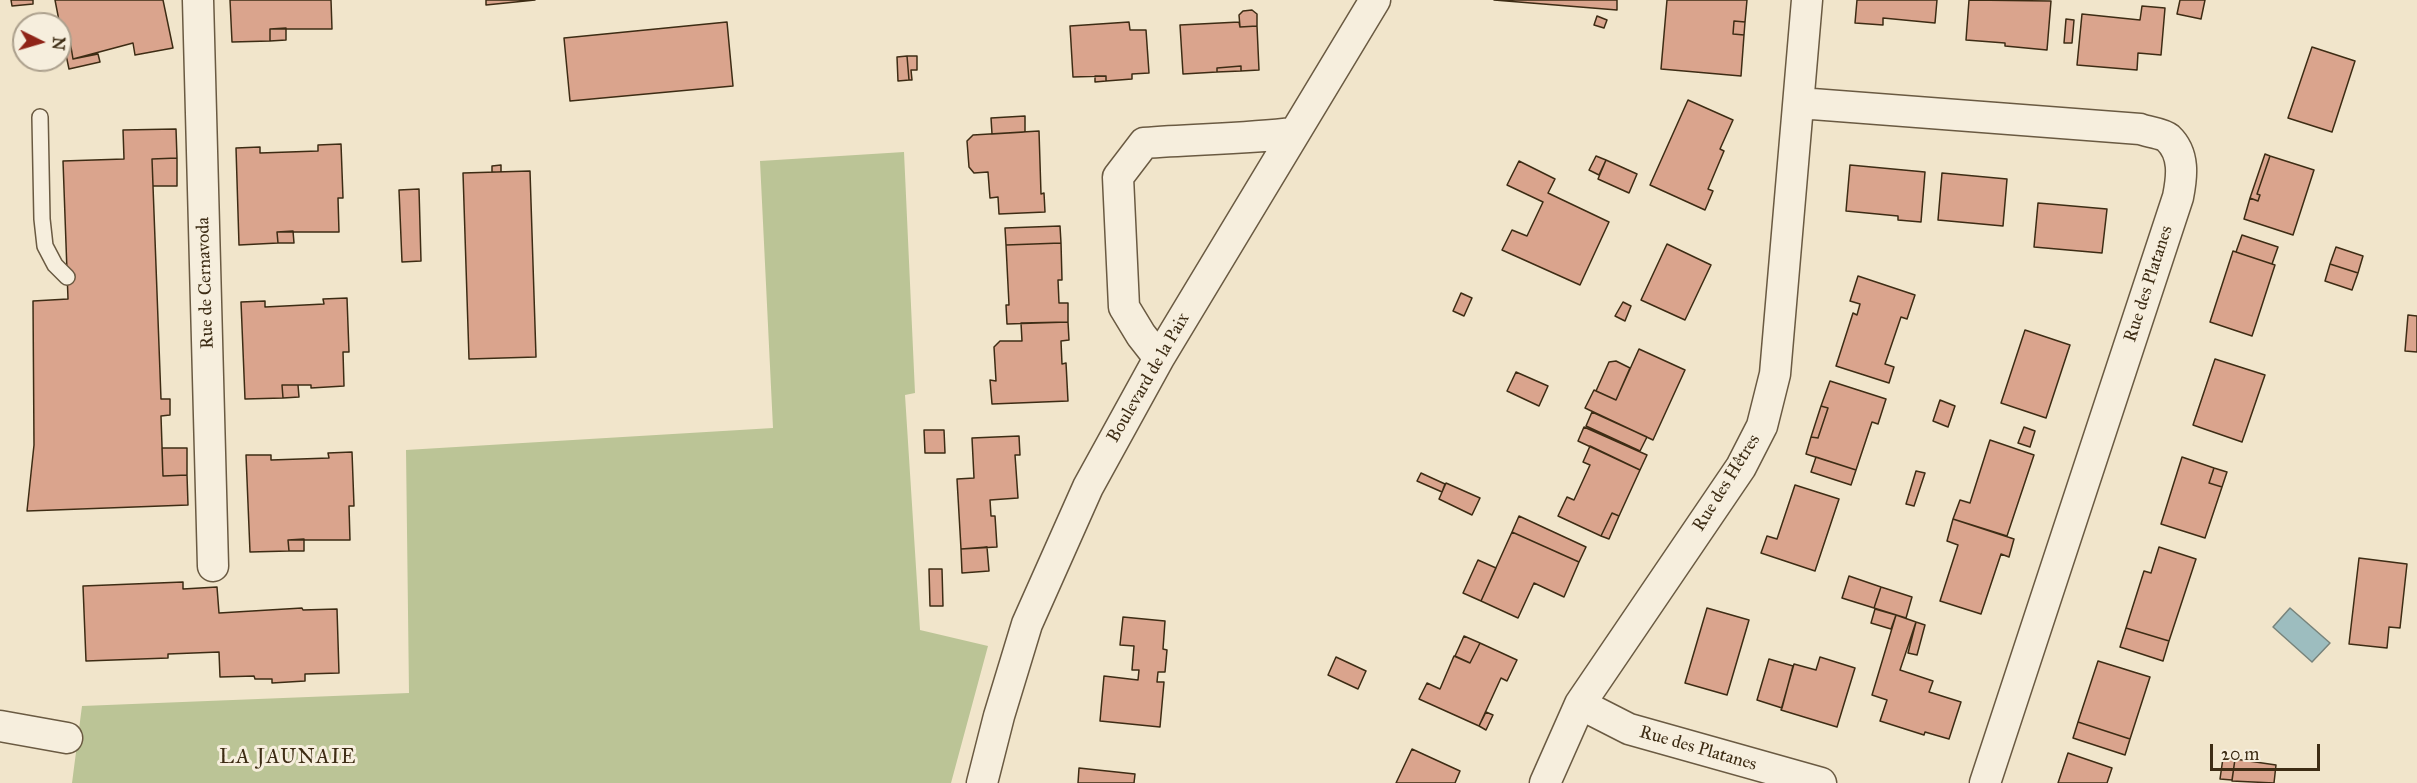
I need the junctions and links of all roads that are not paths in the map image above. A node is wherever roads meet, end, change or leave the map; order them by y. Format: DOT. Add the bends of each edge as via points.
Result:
graph roads {
  1 [pos="198,0"];
  2 [pos="1375,0"];
  3 [pos="1807,0"];
  4 [pos="1799,103"];
  5 [pos="40,117"];
  6 [pos="1294,133"];
  7 [pos="67,277"];
  8 [pos="1159,358"];
  9 [pos="213,566"];
  10 [pos="1580,704"];
  11 [pos="0,726"];
  12 [pos="68,738"];
  13 [pos="982,783"];
  14 [pos="1545,783"];
  15 [pos="1821,783"];
  16 [pos="1985,783"];
  1 -- 9 [label="street, Rue de Cernavoda"];
  2 -- 6 [label="street, Boulevard de la Paix"];
  3 -- 4 [label="street, Rue des Hêtres"];
  4 -- 10 [label="street, Rue des Hêtres" via="1775,374 1762,426 1741,466"];
  4 -- 16 [label="street, Rue des Platanes" via="2140,129 2167,137 2179,153 2182,177 2178,197"];
  5 -- 7 [label="lane" via="45,246"];
  6 -- 8 [label="street, Boulevard de la Paix"];
  6 -- 8 [label="street" via="1144,144 1118,177 1125,307"];
  8 -- 13 [label="street, Boulevard de la Paix" via="1088,487 1027,624"];
  10 -- 14 [label="street, Rue des Hêtres"];
  10 -- 15 [label="street, Rue des Platanes" via="1629,729"];
  11 -- 12 [label="street"];
}
